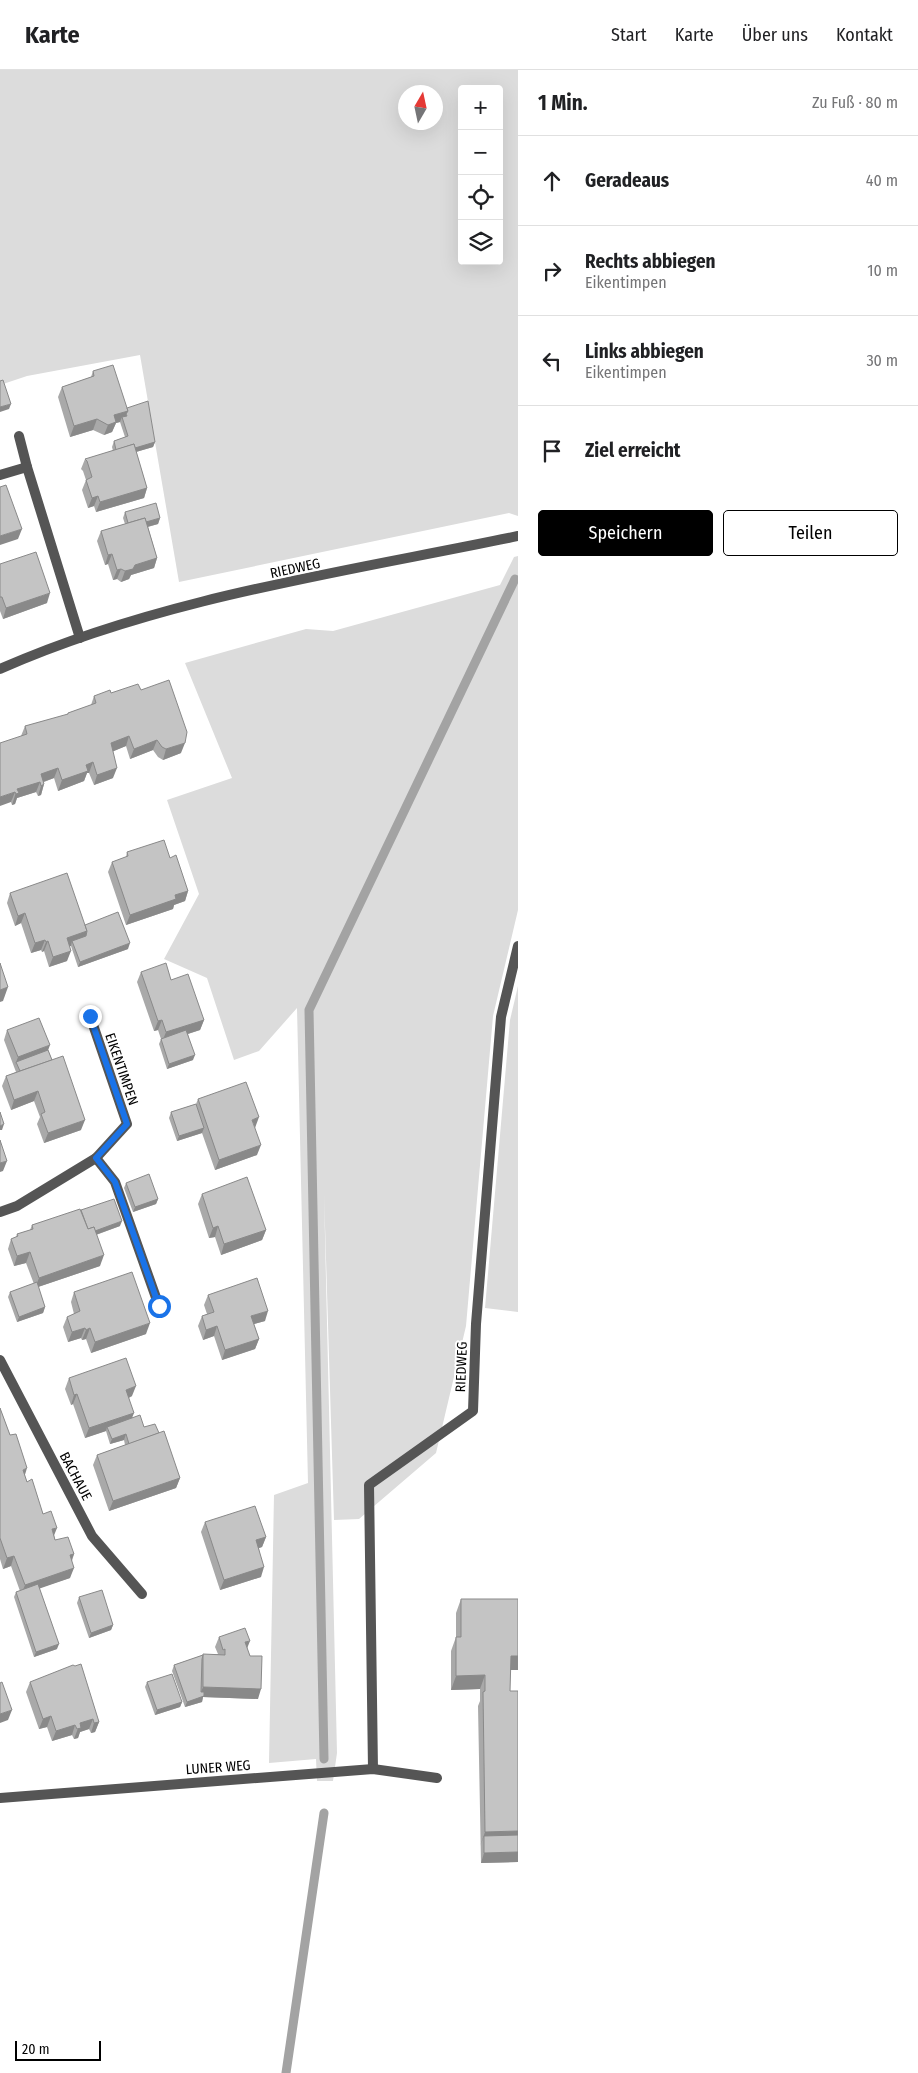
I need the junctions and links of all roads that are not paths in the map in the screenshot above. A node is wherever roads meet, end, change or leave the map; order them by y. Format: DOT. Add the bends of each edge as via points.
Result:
graph roads {
  1 [pos="20,436"];
  2 [pos="27,467"];
  3 [pos="0,475"];
  4 [pos="518,536"];
  5 [pos="80,638"];
  6 [pos="0,669"];
  7 [pos="518,946"];
  8 [pos="90,1016"];
  9 [pos="96,1158"];
  10 [pos="0,1212"];
  11 [pos="159,1306"];
  12 [pos="0,1360"];
  13 [pos="142,1594"];
  14 [pos="372,1769"];
  15 [pos="437,1778"];
  16 [pos="0,1798"];
  1 -- 2 [label="street"];
  2 -- 3 [label="street"];
  2 -- 5 [label="street"];
  4 -- 5 [label="street, RIEDWEG" via="210,600"];
  5 -- 6 [label="street, RIEDWEG"];
  7 -- 14 [label="street, RIEDWEG" via="501,1018 476,1324 473,1411 369,1485"];
  8 -- 9 [label="street, EIKENTIMPEN" via="127,1124"];
  9 -- 10 [label="street, EIKENTIMPEN" via="17,1206"];
  9 -- 11 [label="street" via="115,1182"];
  12 -- 13 [label="street, BACHAUE" via="92,1536"];
  14 -- 15 [label="street, LUNER WEG"];
  14 -- 16 [label="street, LUNER WEG"];
}
